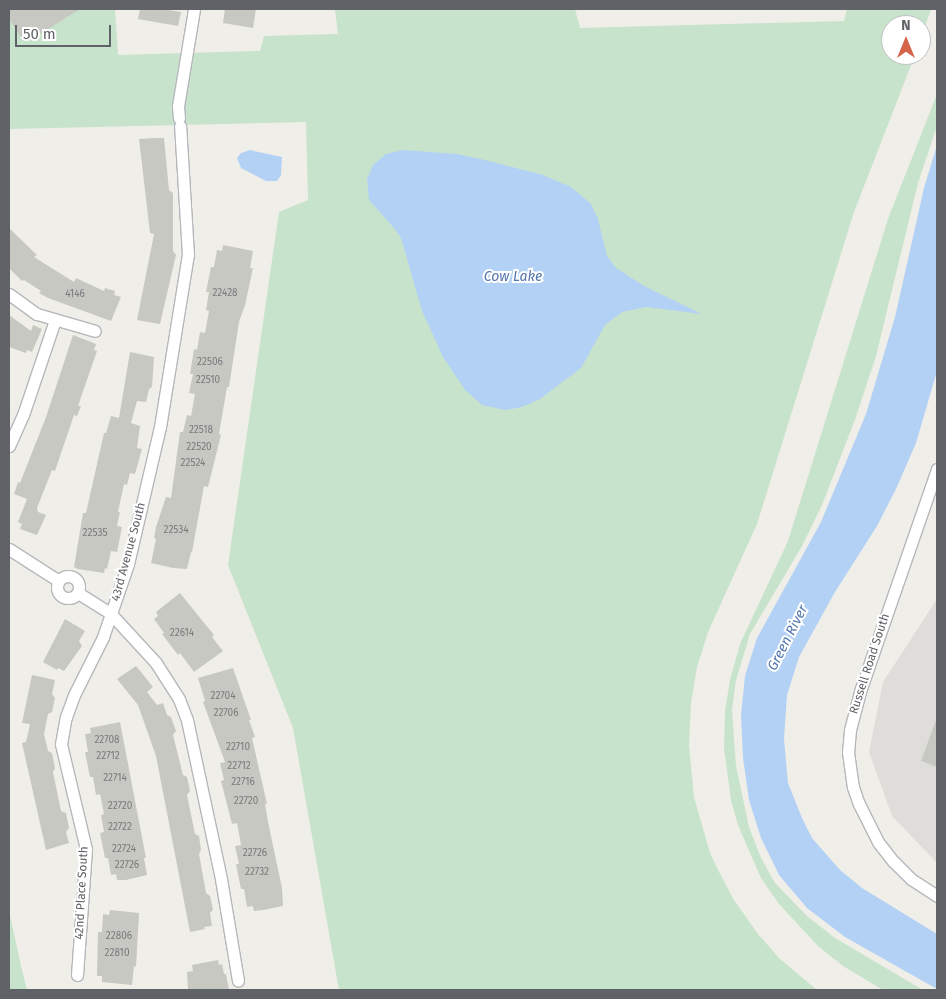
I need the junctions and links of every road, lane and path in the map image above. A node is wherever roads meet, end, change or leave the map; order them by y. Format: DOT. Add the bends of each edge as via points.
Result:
graph roads {
  1 [pos="194,9"];
  2 [pos="9,294"];
  3 [pos="55,320"];
  4 [pos="96,331"];
  5 [pos="9,446"];
  6 [pos="937,469"];
  7 [pos="9,550"];
  8 [pos="111,614"];
  9 [pos="937,896"];
  10 [pos="77,975"];
  11 [pos="238,981"];
  1 -- 8 [label="street, 43rd Avenue South" via="178,106 188,255 160,427 128,564"];
  2 -- 3 [label="street" via="37,314"];
  3 -- 4 [label="street"];
  3 -- 5 [label="street" via="23,415"];
  6 -- 9 [label="street, Russell Road South" via="861,688 848,752 859,804 878,842 911,879"];
  7 -- 8 [label="street" via="59,581 66,576 74,578 79,584 78,593"];
  8 -- 10 [label="street, 42nd Place South" via="74,695 61,744 86,849"];
  8 -- 11 [label="street, 43rd Avenue South" via="164,674 187,720 221,879"];
}
